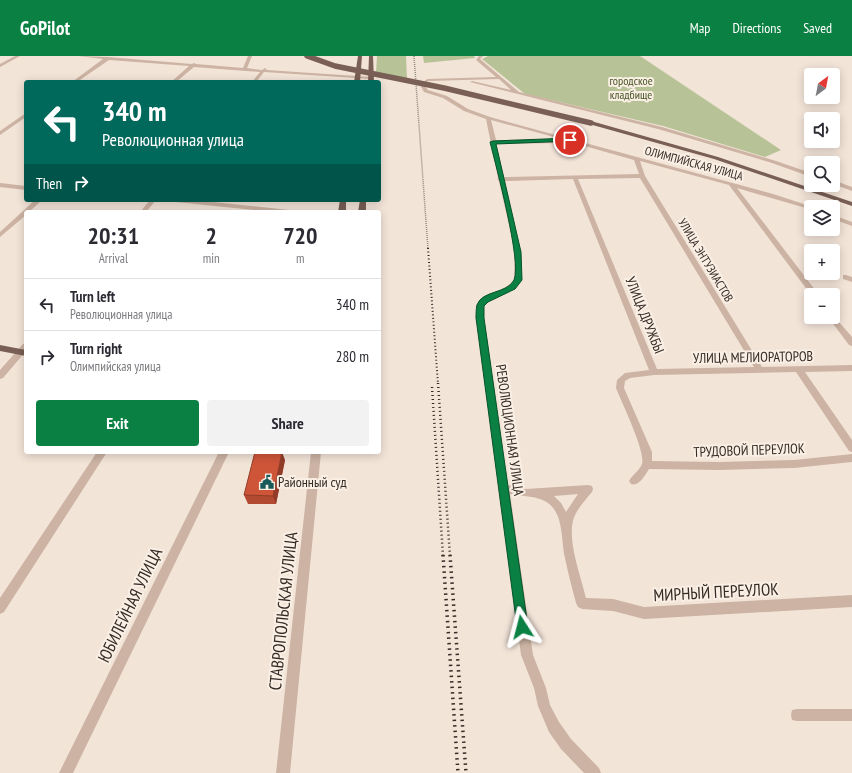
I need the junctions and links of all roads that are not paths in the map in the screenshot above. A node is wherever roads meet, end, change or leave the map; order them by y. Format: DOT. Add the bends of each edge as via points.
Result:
graph roads {
  1 [pos="18,56"];
  2 [pos="80,56"];
  3 [pos="250,56"];
  4 [pos="307,56"];
  5 [pos="360,56"];
  6 [pos="372,56"];
  7 [pos="481,56"];
  8 [pos="109,57"];
  9 [pos="193,64"];
  10 [pos="0,66"];
  11 [pos="244,68"];
  12 [pos="264,70"];
  13 [pos="324,76"];
  14 [pos="358,78"];
  15 [pos="371,78"];
  16 [pos="500,78"];
  17 [pos="77,80"];
  18 [pos="175,80"];
  19 [pos="256,80"];
  20 [pos="321,80"];
  21 [pos="461,80"];
  22 [pos="518,94"];
  23 [pos="24,116"];
  24 [pos="488,118"];
  25 [pos="0,133"];
  26 [pos="570,140"];
  27 [pos="493,142"];
  28 [pos="638,159"];
  29 [pos="804,173"];
  30 [pos="642,176"];
  31 [pos="575,178"];
  32 [pos="500,179"];
  33 [pos="731,184"];
  34 [pos="0,185"];
  35 [pos="840,185"];
  36 [pos="24,188"];
  37 [pos="852,189"];
  38 [pos="36,202"];
  39 [pos="151,202"];
  40 [pos="234,202"];
  41 [pos="852,204"];
  42 [pos="804,206"];
  43 [pos="27,210"];
  44 [pos="145,210"];
  45 [pos="258,210"];
  46 [pos="24,213"];
  47 [pos="840,220"];
  48 [pos="852,224"];
  49 [pos="0,235"];
  50 [pos="810,288"];
  51 [pos="837,324"];
  52 [pos="852,343"];
  53 [pos="0,348"];
  54 [pos="24,350"];
  55 [pos="852,368"];
  56 [pos="798,369"];
  57 [pos="760,370"];
  58 [pos="654,372"];
  59 [pos="0,376"];
  60 [pos="852,448"];
  61 [pos="101,454"];
  62 [pos="223,454"];
  63 [pos="316,454"];
  64 [pos="852,458"];
  65 [pos="647,465"];
  66 [pos="634,481"];
  67 [pos="504,488"];
  68 [pos="526,493"];
  69 [pos="568,530"];
  70 [pos="852,601"];
  71 [pos="0,608"];
  72 [pos="797,715"];
  73 [pos="852,715"];
  74 [pos="66,773"];
  75 [pos="283,773"];
  76 [pos="594,773"];
  1 -- 10 [label="street"];
  2 -- 8 [label="street"];
  3 -- 11 [label="street"];
  4 -- 41 [label="main road, bridge" via="341,67 444,88 591,123 716,158"];
  5 -- 14 [label="main road"];
  6 -- 15 [label="main road"];
  7 -- 16 [label="street" via="478,59"];
  8 -- 9 [label="street"];
  8 -- 17 [label="street"];
  9 -- 11 [label="street"];
  9 -- 12 [label="street"];
  9 -- 18 [label="street"];
  11 -- 12 [label="street"];
  12 -- 13 [label="street"];
  12 -- 14 [label="street"];
  12 -- 19 [label="street"];
  13 -- 14 [label="street"];
  13 -- 20 [label="street"];
  14 -- 15 [label="street"];
  16 -- 21 [label="street"];
  16 -- 22 [label="street"];
  21 -- 22 [label="street"];
  21 -- 24 [label="street, ОЛИМПИЙСКАЯ УЛИЦА" via="427,80 422,85 426,91 445,97 466,110"];
  22 -- 29 [label="street" via="660,128"];
  23 -- 25 [label="street"];
  24 -- 26 [label="street, ОЛИМПИЙСКАЯ УЛИЦА"];
  24 -- 27 [label="street, РЕВОЛЮЦИОННАЯ УЛИЦА"];
  26 -- 27 [label="street, ОЛИМПИЙСКАЯ УЛИЦА"];
  26 -- 28 [label="street, ОЛИМПИЙСКАЯ УЛИЦА"];
  27 -- 32 [label="street, РЕВОЛЮЦИОННАЯ УЛИЦА"];
  28 -- 30 [label="street, УЛИЦА ЭНТУЗИАСТОВ"];
  28 -- 33 [label="street, ОЛИМПИЙСКАЯ УЛИЦА"];
  30 -- 31 [label="street"];
  30 -- 57 [label="street, УЛИЦА ЭНТУЗИАСТОВ"];
  31 -- 32 [label="street"];
  31 -- 58 [label="street, УЛИЦА ДРУЖБЫ"];
  32 -- 67 [label="street, РЕВОЛЮЦИОННАЯ УЛИЦА" via="518,252 518,280 512,287 485,300 480,305 480,311"];
  33 -- 42 [label="street, ОЛИМПИЙСКАЯ УЛИЦА"];
  33 -- 50 [label="street"];
  34 -- 36 [label="street"];
  35 -- 37 [label="street"];
  38 -- 43 [label="street"];
  39 -- 44 [label="street"];
  40 -- 45 [label="street"];
  46 -- 49 [label="street"];
  47 -- 48 [label="street"];
  51 -- 52 [label="street"];
  53 -- 54 [label="main road"];
  54 -- 59 [label="street"];
  55 -- 56 [label="street, УЛИЦА МЕЛИОРАТОРОВ"];
  56 -- 57 [label="street, УЛИЦА МЕЛИОРАТОРОВ"];
  56 -- 60 [label="street"];
  57 -- 58 [label="street, УЛИЦА МЕЛИОРАТОРОВ"];
  58 -- 65 [label="street, УЛИЦА ДРУЖБЫ" via="628,375 621,380 620,388 647,452"];
  61 -- 71 [label="street"];
  62 -- 74 [label="street, ЮБИЛЕЙНАЯ УЛИЦА"];
  63 -- 75 [label="street, СТАВРОПОЛЬСКАЯ УЛИЦА"];
  64 -- 65 [label="street, ТРУДОВОЙ ПЕРЕУЛОК" via="794,464"];
  65 -- 66 [label="street"];
  67 -- 68 [label="street"];
  67 -- 76 [label="street, РЕВОЛЮЦИОННАЯ УЛИЦА" via="527,655 554,727 566,744"];
  68 -- 69 [label="street" via="545,495 554,501"];
  68 -- 69 [label="street" via="588,489 569,516"];
  69 -- 70 [label="street, МИРНЫЙ ПЕРЕУЛОК" via="569,550 582,603 614,605 644,613"];
  72 -- 73 [label="street"];
}
